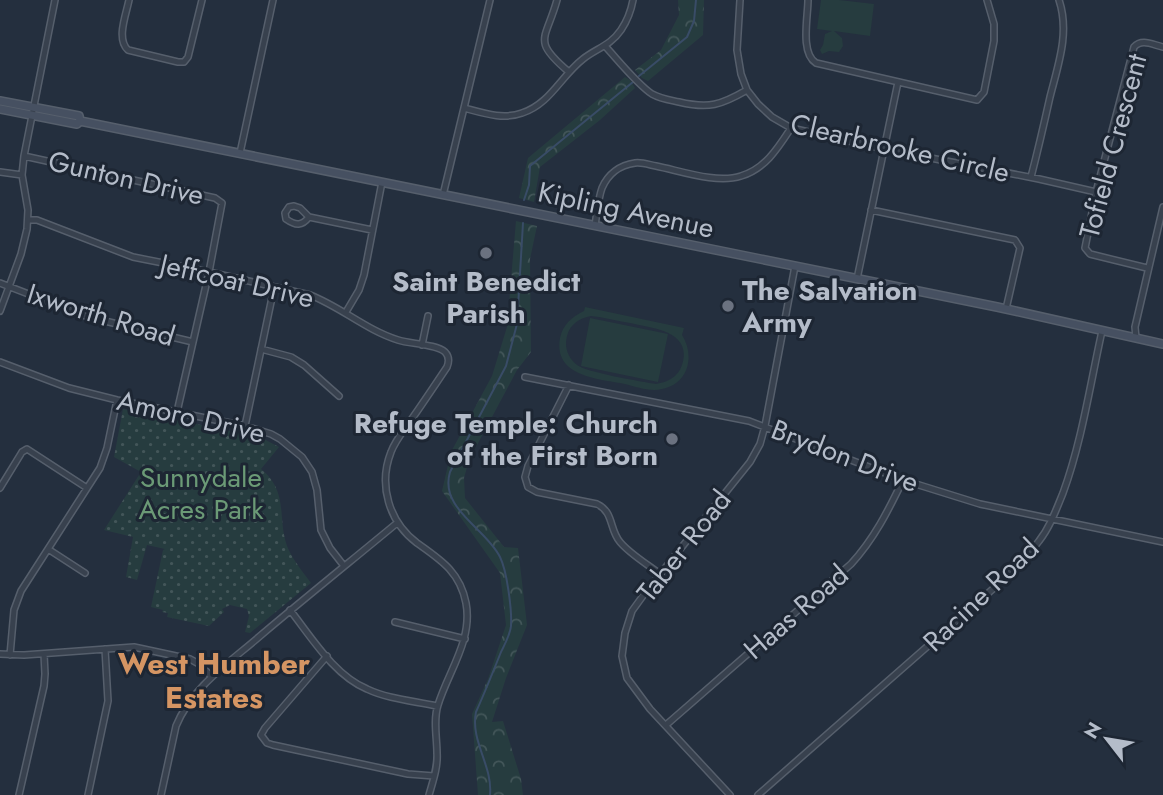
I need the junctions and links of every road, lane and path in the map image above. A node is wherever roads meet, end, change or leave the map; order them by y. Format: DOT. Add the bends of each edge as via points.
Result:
graph roads {
  1 [pos="55,0"];
  2 [pos="129,0"];
  3 [pos="202,0"];
  4 [pos="273,0"];
  5 [pos="489,0"];
  6 [pos="557,0"];
  7 [pos="633,0"];
  8 [pos="740,0"];
  9 [pos="808,0"];
  10 [pos="987,0"];
  11 [pos="1059,0"];
  12 [pos="605,46"];
  13 [pos="1163,47"];
  14 [pos="569,72"];
  15 [pos="898,82"];
  16 [pos="747,90"];
  17 [pos="0,101"];
  18 [pos="33,107"];
  19 [pos="464,108"];
  20 [pos="0,109"];
  21 [pos="32,116"];
  22 [pos="80,121"];
  23 [pos="790,128"];
  24 [pos="884,149"];
  25 [pos="240,153"];
  26 [pos="24,156"];
  27 [pos="0,172"];
  28 [pos="22,175"];
  29 [pos="1031,177"];
  30 [pos="382,182"];
  31 [pos="1096,192"];
  32 [pos="443,195"];
  33 [pos="1163,207"];
  34 [pos="871,210"];
  35 [pos="309,217"];
  36 [pos="1162,217"];
  37 [pos="28,220"];
  38 [pos="595,225"];
  39 [pos="372,230"];
  40 [pos="795,266"];
  41 [pos="1147,268"];
  42 [pos="209,272"];
  43 [pos="857,279"];
  44 [pos="0,283"];
  45 [pos="9,287"];
  46 [pos="274,288"];
  47 [pos="1006,309"];
  48 [pos="0,311"];
  49 [pos="345,312"];
  50 [pos="428,316"];
  51 [pos="1102,331"];
  52 [pos="1136,338"];
  53 [pos="193,342"];
  54 [pos="1163,344"];
  55 [pos="422,345"];
  56 [pos="261,349"];
  57 [pos="0,362"];
  58 [pos="525,377"];
  59 [pos="569,386"];
  60 [pos="339,396"];
  61 [pos="117,400"];
  62 [pos="177,412"];
  63 [pos="245,426"];
  64 [pos="765,426"];
  65 [pos="903,480"];
  66 [pos="0,488"];
  67 [pos="87,488"];
  68 [pos="1052,520"];
  69 [pos="397,523"];
  70 [pos="1163,542"];
  71 [pos="48,549"];
  72 [pos="344,566"];
  73 [pos="85,573"];
  74 [pos="660,574"];
  75 [pos="290,610"];
  76 [pos="394,622"];
  77 [pos="465,639"];
  78 [pos="105,649"];
  79 [pos="0,654"];
  80 [pos="44,654"];
  81 [pos="10,655"];
  82 [pos="327,656"];
  83 [pos="212,677"];
  84 [pos="437,706"];
  85 [pos="666,725"];
  86 [pos="434,776"];
  87 [pos="19,795"];
  88 [pos="88,795"];
  89 [pos="161,795"];
  90 [pos="429,795"];
  91 [pos="730,795"];
  92 [pos="758,795"];
  1 -- 18 [label="street"];
  2 -- 3 [label="street" via="124,47 184,62 192,47"];
  4 -- 25 [label="street"];
  5 -- 19 [label="street"];
  6 -- 14 [label="street" via="544,42 551,56"];
  7 -- 12 [label="street" via="621,30"];
  8 -- 16 [label="street, Clearbrooke Circle" via="737,50"];
  9 -- 15 [label="street" via="806,48 810,59"];
  10 -- 15 [label="street" via="994,41 984,92 977,100"];
  11 -- 29 [label="street, Clearbrooke Circle" via="1065,29"];
  12 -- 14 [label="street"];
  12 -- 16 [label="street" via="662,99 708,106"];
  13 -- 31 [label="street, Tofield Crescent" via="1143,42 1134,47"];
  14 -- 19 [label="street" via="540,104 521,114 494,116"];
  15 -- 24 [label="street"];
  16 -- 23 [label="street, Clearbrooke Circle" via="772,117"];
  17 -- 18 [label="main road, Kipling Avenue"];
  18 -- 21 [label="street"];
  18 -- 22 [label="main road, Kipling Avenue" via="79,116"];
  19 -- 32 [label="street"];
  20 -- 21 [label="main road, Kipling Avenue"];
  21 -- 22 [label="main road, Kipling Avenue"];
  21 -- 26 [label="street"];
  22 -- 25 [label="main road, Kipling Avenue"];
  23 -- 24 [label="street, Clearbrooke Circle"];
  23 -- 38 [label="street" via="772,156 741,177 719,179 638,163 623,166 602,189"];
  24 -- 29 [label="street, Clearbrooke Circle"];
  24 -- 34 [label="street"];
  25 -- 30 [label="main road, Kipling Avenue"];
  26 -- 28 [label="street"];
  26 -- 42 [label="street, Gunton Drive" via="215,198 222,209"];
  27 -- 28 [label="street"];
  28 -- 37 [label="street"];
  29 -- 31 [label="street, Clearbrooke Circle"];
  30 -- 32 [label="main road, Kipling Avenue"];
  30 -- 39 [label="street"];
  31 -- 41 [label="street, Tofield Crescent" via="1085,248 1090,254"];
  32 -- 38 [label="main road, Kipling Avenue"];
  33 -- 36 [label="street"];
  34 -- 43 [label="street"];
  34 -- 47 [label="street" via="1015,240 1020,248"];
  35 -- 39 [label="street"];
  36 -- 41 [label="street"];
  37 -- 42 [label="street, Jeffcoat Drive" via="133,257"];
  37 -- 45 [label="street"];
  38 -- 40 [label="main road, Kipling Avenue"];
  39 -- 49 [label="street" via="359,290"];
  40 -- 43 [label="main road, Kipling Avenue"];
  40 -- 64 [label="street, Taber Road"];
  41 -- 52 [label="street"];
  42 -- 46 [label="street, Jeffcoat Drive"];
  42 -- 53 [label="street, Gunton Drive"];
  43 -- 47 [label="main road, Kipling Avenue"];
  44 -- 45 [label="street, Ixworth Road"];
  45 -- 48 [label="street"];
  45 -- 53 [label="street, Ixworth Road" via="88,317"];
  46 -- 49 [label="street, Jeffcoat Drive" via="310,295"];
  46 -- 56 [label="street"];
  47 -- 51 [label="main road, Kipling Avenue"];
  49 -- 55 [label="street, Jeffcoat Drive" via="380,334"];
  50 -- 55 [label="street"];
  51 -- 52 [label="main road, Kipling Avenue"];
  51 -- 68 [label="street, Racine Road" via="1081,435"];
  52 -- 54 [label="main road, Kipling Avenue"];
  53 -- 62 [label="street, Gunton Drive"];
  55 -- 69 [label="street, Jeffcoat Drive" via="443,350 449,363 391,453 386,490"];
  56 -- 60 [label="street" via="291,357"];
  56 -- 63 [label="street"];
  57 -- 61 [label="street, Amoro Drive"];
  58 -- 59 [label="street, Brydon Drive"];
  59 -- 64 [label="street, Brydon Drive"];
  59 -- 74 [label="street" via="528,466 528,487 605,508 621,544"];
  61 -- 62 [label="street, Amoro Drive"];
  61 -- 67 [label="street" via="104,458"];
  62 -- 63 [label="street, Amoro Drive"];
  63 -- 72 [label="street, Amoro Drive" via="280,439 307,464 315,480 324,539"];
  64 -- 65 [label="street, Brydon Drive"];
  64 -- 74 [label="street, Taber Road" via="750,462"];
  65 -- 68 [label="street, Brydon Drive"];
  65 -- 85 [label="street, Haas Road" via="874,535 851,564"];
  66 -- 67 [label="street" via="27,449"];
  67 -- 71 [label="street"];
  68 -- 70 [label="street, Brydon Drive"];
  68 -- 92 [label="street, Racine Road" via="1024,559 994,588"];
  69 -- 72 [label="street"];
  69 -- 77 [label="street, Jeffcoat Drive" via="457,578 467,604"];
  71 -- 73 [label="street"];
  71 -- 81 [label="street" via="17,600"];
  72 -- 75 [label="street"];
  74 -- 85 [label="street, Taber Road" via="632,611 622,656 632,686"];
  75 -- 82 [label="street"];
  75 -- 83 [label="street"];
  76 -- 77 [label="street"];
  77 -- 84 [label="street, Jeffcoat Drive"];
  78 -- 80 [label="street"];
  78 -- 83 [label="street" via="134,647 182,657 199,664"];
  78 -- 88 [label="street" via="108,701"];
  79 -- 81 [label="street"];
  80 -- 81 [label="street"];
  80 -- 87 [label="street" via="44,686"];
  82 -- 84 [label="street" via="347,678 368,690"];
  82 -- 86 [label="street" via="265,728 263,739 273,745"];
  83 -- 89 [label="street" via="180,716"];
  84 -- 86 [label="street, Jeffcoat Drive"];
  85 -- 91 [label="street, Taber Road"];
  86 -- 90 [label="street, Jeffcoat Drive"];
}
